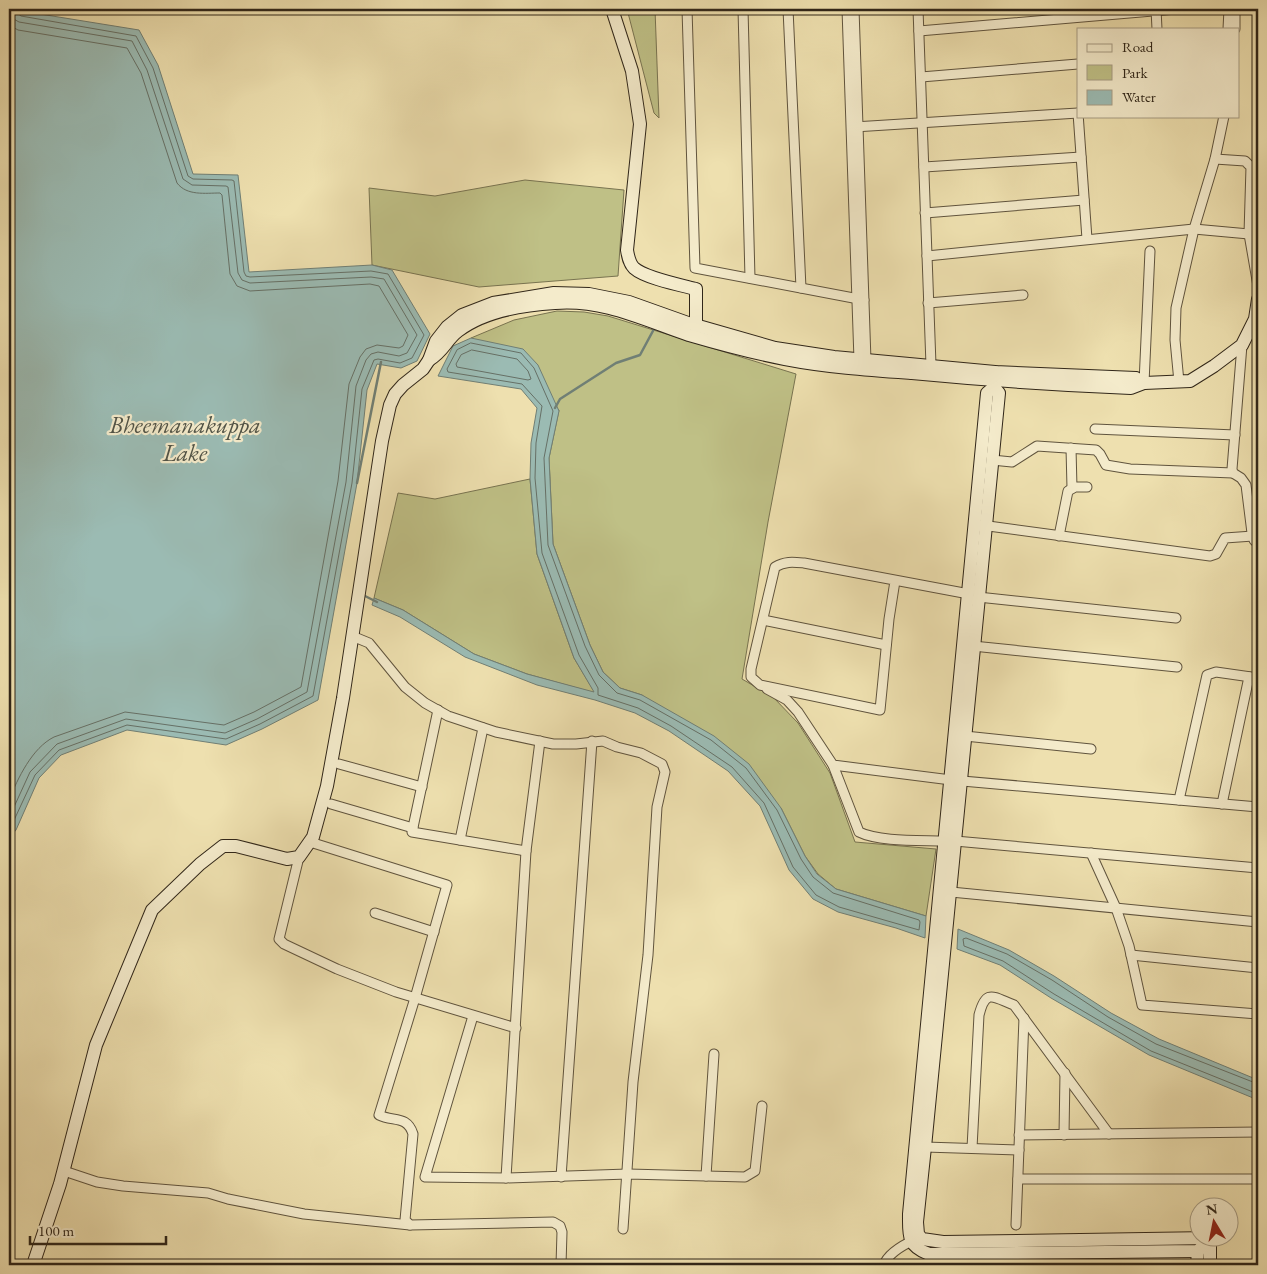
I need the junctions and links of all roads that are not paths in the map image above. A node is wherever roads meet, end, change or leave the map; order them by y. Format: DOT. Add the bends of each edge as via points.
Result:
graph roads {
  1 [pos="612,9"];
  2 [pos="687,9"];
  3 [pos="743,9"];
  4 [pos="788,9"];
  5 [pos="847,9"];
  6 [pos="854,9"];
  7 [pos="918,9"];
  8 [pos="1156,9"];
  9 [pos="1176,9"];
  10 [pos="1229,9"];
  11 [pos="1235,9"];
  12 [pos="1157,28"];
  13 [pos="1228,28"];
  14 [pos="1235,28"];
  15 [pos="919,31"];
  16 [pos="1077,64"];
  17 [pos="921,77"];
  18 [pos="1077,113"];
  19 [pos="1078,118"];
  20 [pos="1224,118"];
  21 [pos="922,123"];
  22 [pos="855,127"];
  23 [pos="1081,157"];
  24 [pos="1215,159"];
  25 [pos="924,167"];
  26 [pos="1084,200"];
  27 [pos="925,213"];
  28 [pos="1194,229"];
  29 [pos="1249,234"];
  30 [pos="1087,240"];
  31 [pos="1150,251"];
  32 [pos="927,256"];
  33 [pos="750,278"];
  34 [pos="1258,286"];
  35 [pos="801,288"];
  36 [pos="1023,295"];
  37 [pos="860,299"];
  38 [pos="1258,299"];
  39 [pos="928,303"];
  40 [pos="696,326"];
  41 [pos="1242,345"];
  42 [pos="429,360"];
  43 [pos="862,360"];
  44 [pos="930,365"];
  45 [pos="994,380"];
  46 [pos="1179,382"];
  47 [pos="1144,383"];
  48 [pos="1095,429"];
  49 [pos="1235,436"];
  50 [pos="1071,448"];
  51 [pos="992,460"];
  52 [pos="1233,473"];
  53 [pos="1087,487"];
  54 [pos="1072,488"];
  55 [pos="980,525"];
  56 [pos="1059,536"];
  57 [pos="1253,536"];
  58 [pos="1258,544"];
  59 [pos="895,581"];
  60 [pos="973,595"];
  61 [pos="1176,618"];
  62 [pos="763,620"];
  63 [pos="352,636"];
  64 [pos="886,644"];
  65 [pos="973,646"];
  66 [pos="1177,667"];
  67 [pos="1254,678"];
  68 [pos="760,684"];
  69 [pos="438,710"];
  70 [pos="483,728"];
  71 [pos="965,736"];
  72 [pos="540,741"];
  73 [pos="592,741"];
  74 [pos="1091,749"];
  75 [pos="339,764"];
  76 [pos="833,765"];
  77 [pos="956,780"];
  78 [pos="422,787"];
  79 [pos="1179,800"];
  80 [pos="331,804"];
  81 [pos="1222,804"];
  82 [pos="1258,807"];
  83 [pos="413,828"];
  84 [pos="460,840"];
  85 [pos="950,841"];
  86 [pos="310,842"];
  87 [pos="526,851"];
  88 [pos="1091,853"];
  89 [pos="299,857"];
  90 [pos="1258,868"];
  91 [pos="950,892"];
  92 [pos="1116,908"];
  93 [pos="375,913"];
  94 [pos="1258,922"];
  95 [pos="434,932"];
  96 [pos="940,942"];
  97 [pos="1131,955"];
  98 [pos="1258,968"];
  99 [pos="416,998"];
  100 [pos="1258,1014"];
  101 [pos="473,1016"];
  102 [pos="1024,1018"];
  103 [pos="516,1028"];
  104 [pos="714,1054"];
  105 [pos="1065,1073"];
  106 [pos="762,1106"];
  107 [pos="1258,1132"];
  108 [pos="1108,1134"];
  109 [pos="1019,1135"];
  110 [pos="1064,1135"];
  111 [pos="925,1147"];
  112 [pos="972,1148"];
  113 [pos="1019,1150"];
  114 [pos="64,1171"];
  115 [pos="628,1174"];
  116 [pos="706,1176"];
  117 [pos="561,1177"];
  118 [pos="506,1178"];
  119 [pos="1258,1178"];
  120 [pos="1018,1179"];
  121 [pos="410,1225"];
  122 [pos="1016,1225"];
  123 [pos="623,1228"];
  124 [pos="1190,1238"];
  125 [pos="916,1239"];
  126 [pos="1203,1246"];
  127 [pos="1210,1246"];
  128 [pos="1198,1251"];
  129 [pos="937,1259"];
  130 [pos="33,1265"];
  131 [pos="561,1265"];
  132 [pos="884,1265"];
  133 [pos="1197,1265"];
  134 [pos="1210,1265"];
  1 -- 40 [label="street" via="632,71 640,124 628,260 644,275 696,289"];
  2 -- 33 [label="street" via="695,268"];
  3 -- 33 [label="street"];
  4 -- 35 [label="street"];
  5 -- 22 [label="street"];
  6 -- 22 [label="street"];
  7 -- 15 [label="street"];
  8 -- 9 [label="street"];
  8 -- 12 [label="street"];
  8 -- 15 [label="street"];
  10 -- 13 [label="street"];
  11 -- 14 [label="street"];
  15 -- 17 [label="street"];
  16 -- 17 [label="street"];
  17 -- 21 [label="street"];
  18 -- 21 [label="street"];
  19 -- 23 [label="street"];
  20 -- 24 [label="street"];
  21 -- 22 [label="street"];
  21 -- 25 [label="street"];
  22 -- 37 [label="street"];
  23 -- 25 [label="street"];
  23 -- 26 [label="street"];
  24 -- 28 [label="street"];
  24 -- 29 [label="street" via="1250,164"];
  25 -- 27 [label="street"];
  26 -- 27 [label="street"];
  26 -- 30 [label="street"];
  27 -- 32 [label="street"];
  28 -- 29 [label="street"];
  28 -- 30 [label="street"];
  28 -- 46 [label="street" via="1176,308"];
  29 -- 34 [label="street"];
  30 -- 32 [label="street"];
  31 -- 47 [label="street"];
  32 -- 39 [label="street"];
  33 -- 35 [label="street"];
  35 -- 37 [label="street"];
  36 -- 39 [label="street"];
  37 -- 43 [label="street"];
  38 -- 41 [label="street" via="1255,319"];
  39 -- 44 [label="street"];
  40 -- 42 [label="street" via="629,302 589,294 554,293 492,303 462,315 436,341"];
  40 -- 43 [label="street" via="775,348"];
  41 -- 46 [label="street" via="1190,381"];
  41 -- 49 [label="street"];
  42 -- 45 [label="street" via="456,332 478,319 526,306 581,302 786,360"];
  42 -- 63 [label="street" via="395,394 390,405"];
  43 -- 44 [label="street"];
  44 -- 45 [label="street"];
  45 -- 47 [label="street" via="1131,388"];
  45 -- 51 [label="street" via="999,394"];
  45 -- 55 [label="street" via="987,393"];
  46 -- 47 [label="street"];
  48 -- 49 [label="street"];
  49 -- 52 [label="street"];
  50 -- 51 [label="street" via="1038,446 1012,462"];
  50 -- 52 [label="street" via="1096,450 1106,465 1130,470"];
  50 -- 54 [label="street"];
  51 -- 55 [label="street"];
  52 -- 57 [label="street" via="1246,485"];
  53 -- 54 [label="street"];
  54 -- 56 [label="street" via="1068,490"];
  55 -- 56 [label="street"];
  55 -- 60 [label="street"];
  56 -- 57 [label="street" via="1210,556 1216,554 1225,538"];
  57 -- 58 [label="street"];
  59 -- 60 [label="street"];
  59 -- 62 [label="street" via="804,563 782,563 775,567"];
  59 -- 64 [label="street"];
  60 -- 61 [label="street"];
  60 -- 65 [label="street"];
  60 -- 77 [label="street"];
  62 -- 64 [label="street"];
  62 -- 68 [label="street" via="751,669 751,677"];
  63 -- 69 [label="street" via="369,643 405,687"];
  63 -- 86 [label="street" via="327,786"];
  64 -- 68 [label="street" via="880,710"];
  65 -- 66 [label="street"];
  65 -- 71 [label="street"];
  67 -- 79 [label="street" via="1216,672 1207,675"];
  67 -- 81 [label="street"];
  68 -- 76 [label="street" via="787,700 798,712"];
  69 -- 70 [label="street"];
  69 -- 78 [label="street"];
  70 -- 72 [label="street"];
  70 -- 84 [label="street"];
  71 -- 74 [label="street"];
  71 -- 77 [label="street"];
  72 -- 73 [label="street" via="560,745"];
  72 -- 87 [label="street"];
  73 -- 115 [label="street" via="603,741 641,753 662,764 665,772 658,807 648,955 633,1082"];
  73 -- 117 [label="street"];
  75 -- 78 [label="street"];
  76 -- 77 [label="street"];
  76 -- 85 [label="street" via="859,832 885,838"];
  77 -- 79 [label="street"];
  77 -- 85 [label="street"];
  78 -- 83 [label="street"];
  79 -- 81 [label="street"];
  80 -- 83 [label="street"];
  81 -- 82 [label="street"];
  83 -- 84 [label="street" via="412,832"];
  84 -- 87 [label="street"];
  85 -- 88 [label="street"];
  85 -- 91 [label="street"];
  85 -- 96 [label="street"];
  86 -- 89 [label="street"];
  86 -- 95 [label="street" via="446,885"];
  87 -- 103 [label="street"];
  88 -- 90 [label="street"];
  88 -- 92 [label="street"];
  89 -- 99 [label="street" via="279,939 336,969"];
  89 -- 114 [label="street" via="287,860 236,846 223,846 152,910 96,1045"];
  91 -- 92 [label="street"];
  91 -- 96 [label="street"];
  92 -- 94 [label="street"];
  92 -- 97 [label="street"];
  93 -- 95 [label="street"];
  95 -- 99 [label="street"];
  96 -- 111 [label="street"];
  96 -- 125 [label="street" via="909,1214"];
  97 -- 98 [label="street"];
  97 -- 100 [label="street" via="1142,1005"];
  99 -- 101 [label="street"];
  99 -- 121 [label="street" via="379,1115 402,1120 411,1127 413,1134 405,1220"];
  101 -- 103 [label="street"];
  101 -- 118 [label="street" via="425,1177"];
  102 -- 105 [label="street"];
  102 -- 109 [label="street"];
  102 -- 112 [label="street" via="1014,1005 994,997 983,1001 979,1015"];
  103 -- 118 [label="street"];
  104 -- 116 [label="street"];
  105 -- 108 [label="street"];
  105 -- 110 [label="street"];
  106 -- 116 [label="street" via="755,1171 745,1177"];
  107 -- 108 [label="street"];
  108 -- 110 [label="street"];
  109 -- 110 [label="street"];
  109 -- 113 [label="street"];
  111 -- 112 [label="street"];
  111 -- 125 [label="street"];
  112 -- 113 [label="street"];
  113 -- 120 [label="street"];
  114 -- 121 [label="street" via="96,1182 208,1192 295,1212"];
  114 -- 130 [label="street"];
  115 -- 116 [label="street"];
  115 -- 117 [label="street"];
  115 -- 123 [label="street"];
  117 -- 118 [label="street"];
  119 -- 120 [label="street"];
  120 -- 122 [label="street"];
  121 -- 131 [label="street" via="553,1222 560,1226 562,1232"];
  124 -- 125 [label="street" via="943,1242"];
  125 -- 129 [label="street" via="918,1250"];
  125 -- 132 [label="street" via="895,1252"];
  126 -- 128 [label="street"];
  127 -- 134 [label="street"];
  128 -- 129 [label="street"];
  128 -- 133 [label="street"];
}
